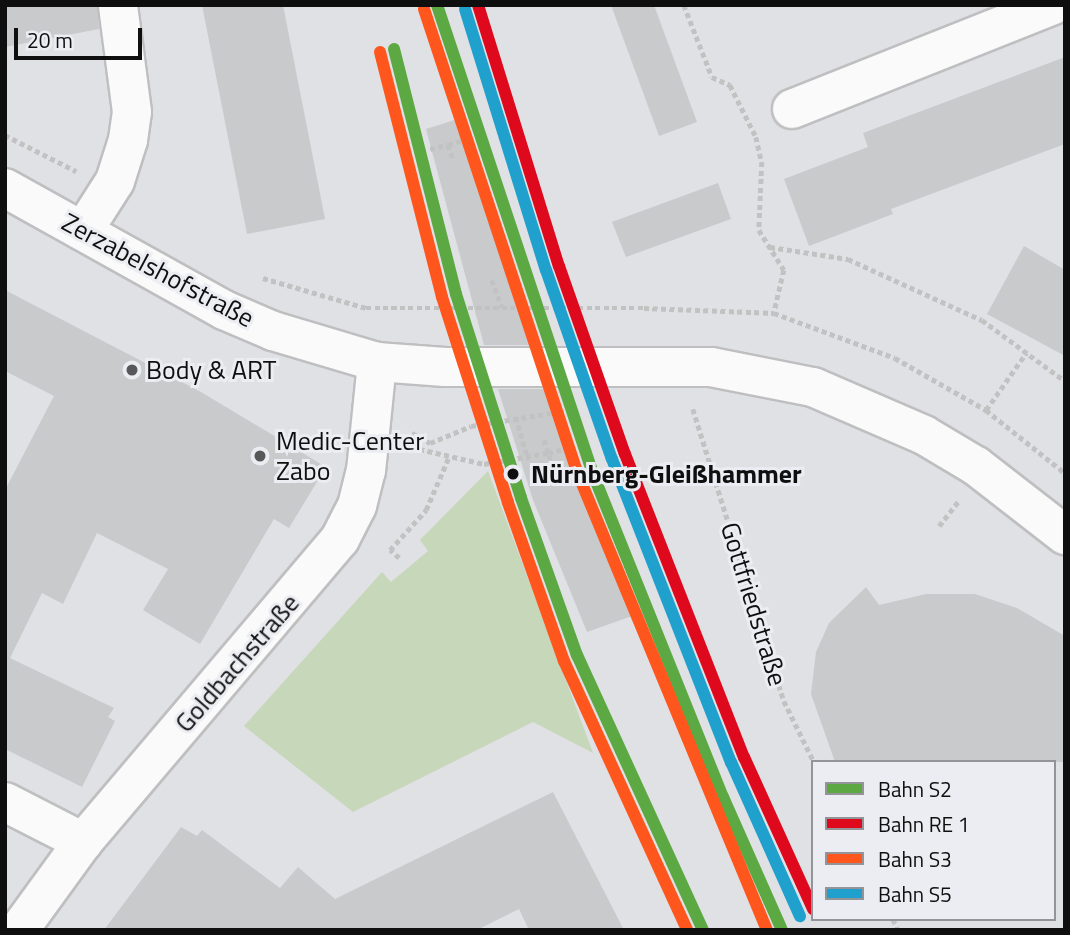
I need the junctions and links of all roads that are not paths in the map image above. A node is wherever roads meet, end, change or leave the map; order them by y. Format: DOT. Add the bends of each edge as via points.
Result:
graph roads {
  1 [pos="118,5"];
  2 [pos="1053,5"];
  3 [pos="792,109"];
  4 [pos="5,188"];
  5 [pos="83,230"];
  6 [pos="377,362"];
  7 [pos="1065,535"];
  8 [pos="5,802"];
  9 [pos="83,842"];
  10 [pos="19,930"];
  1 -- 5 [label="street" via="132,112 128,140 107,195"];
  2 -- 3 [label="street"];
  4 -- 5 [label="street, Zerzabelshofstraße"];
  5 -- 6 [label="street, Zerzabelshofstraße" via="224,310 274,331"];
  6 -- 7 [label="street, Zerzabelshofstraße" via="445,367 668,365 784,379 869,408 924,435 976,466"];
  6 -- 9 [label="street, Goldbachstraße" via="366,471 357,506 340,539"];
  8 -- 9 [label="street"];
  9 -- 10 [label="street, Goldbachstraße"];
}
